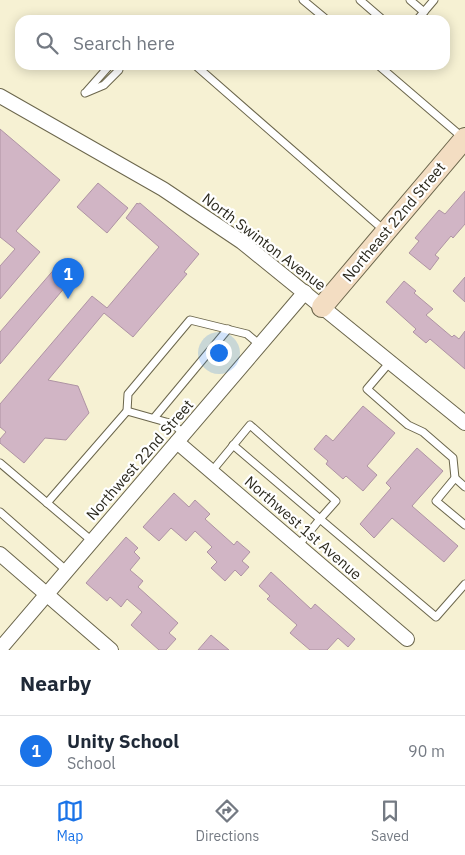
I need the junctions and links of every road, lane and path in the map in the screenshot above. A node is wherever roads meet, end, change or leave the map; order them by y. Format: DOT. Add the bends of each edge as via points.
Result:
graph roads {
  1 [pos="304,0"];
  2 [pos="360,0"];
  3 [pos="410,0"];
  4 [pos="434,0"];
  5 [pos="424,12"];
  6 [pos="320,15"];
  7 [pos="377,15"];
  8 [pos="421,15"];
  9 [pos="106,70"];
  10 [pos="119,70"];
  11 [pos="202,70"];
  12 [pos="385,70"];
  13 [pos="0,96"];
  14 [pos="465,139"];
  15 [pos="386,232"];
  16 [pos="305,292"];
  17 [pos="322,307"];
  18 [pos="228,330"];
  19 [pos="260,345"];
  20 [pos="390,362"];
  21 [pos="128,411"];
  22 [pos="154,418"];
  23 [pos="465,423"];
  24 [pos="181,438"];
  25 [pos="233,445"];
  26 [pos="0,464"];
  27 [pos="212,471"];
  28 [pos="455,478"];
  29 [pos="465,487"];
  30 [pos="47,503"];
  31 [pos="0,512"];
  32 [pos="320,519"];
  33 [pos="465,525"];
  34 [pos="92,541"];
  35 [pos="298,546"];
  36 [pos="0,554"];
  37 [pos="67,571"];
  38 [pos="465,584"];
  39 [pos="47,594"];
  40 [pos="407,639"];
  41 [pos="0,649"];
  42 [pos="112,650"];
  1 -- 6 [label="lane"];
  2 -- 7 [label="lane"];
  3 -- 5 [label="lane"];
  4 -- 5 [label="lane"];
  5 -- 8 [label="lane"];
  9 -- 10 [label="lane" via="85,93 104,86"];
  11 -- 15 [label="lane"];
  12 -- 14 [label="lane"];
  13 -- 16 [label="street, North Swinton Avenue" via="198,211"];
  14 -- 15 [label="street, Northeast 22nd Street"];
  15 -- 17 [label="street, Northeast 22nd Street"];
  16 -- 17 [label="street, North Swinton Avenue"];
  16 -- 19 [label="street, Northwest 22nd Street"];
  17 -- 20 [label="street, North Swinton Avenue"];
  18 -- 19 [label="lane" via="247,334"];
  18 -- 21 [label="lane" via="190,320 128,394"];
  18 -- 22 [label="lane"];
  19 -- 24 [label="street, Northwest 22nd Street"];
  20 -- 23 [label="street, North Swinton Avenue"];
  20 -- 28 [label="lane" via="368,390 453,458"];
  21 -- 22 [label="lane"];
  21 -- 30 [label="lane"];
  22 -- 24 [label="lane" via="172,424"];
  24 -- 27 [label="street, Northwest 1st Avenue"];
  24 -- 34 [label="street, Northwest 22nd Street"];
  25 -- 27 [label="lane"];
  25 -- 32 [label="lane"];
  25 -- 32 [label="lane" via="250,425 336,501"];
  26 -- 30 [label="lane"];
  27 -- 35 [label="street, Northwest 1st Avenue"];
  28 -- 29 [label="lane"];
  28 -- 33 [label="lane" via="436,501"];
  30 -- 34 [label="lane"];
  31 -- 37 [label="lane"];
  32 -- 35 [label="lane"];
  32 -- 38 [label="lane" via="436,617"];
  34 -- 37 [label="street, Northwest 22nd Street"];
  35 -- 40 [label="street, Northwest 1st Avenue"];
  36 -- 39 [label="street"];
  37 -- 39 [label="street, Northwest 22nd Street"];
  39 -- 41 [label="street, Northwest 22nd Street"];
  39 -- 42 [label="street"];
}
